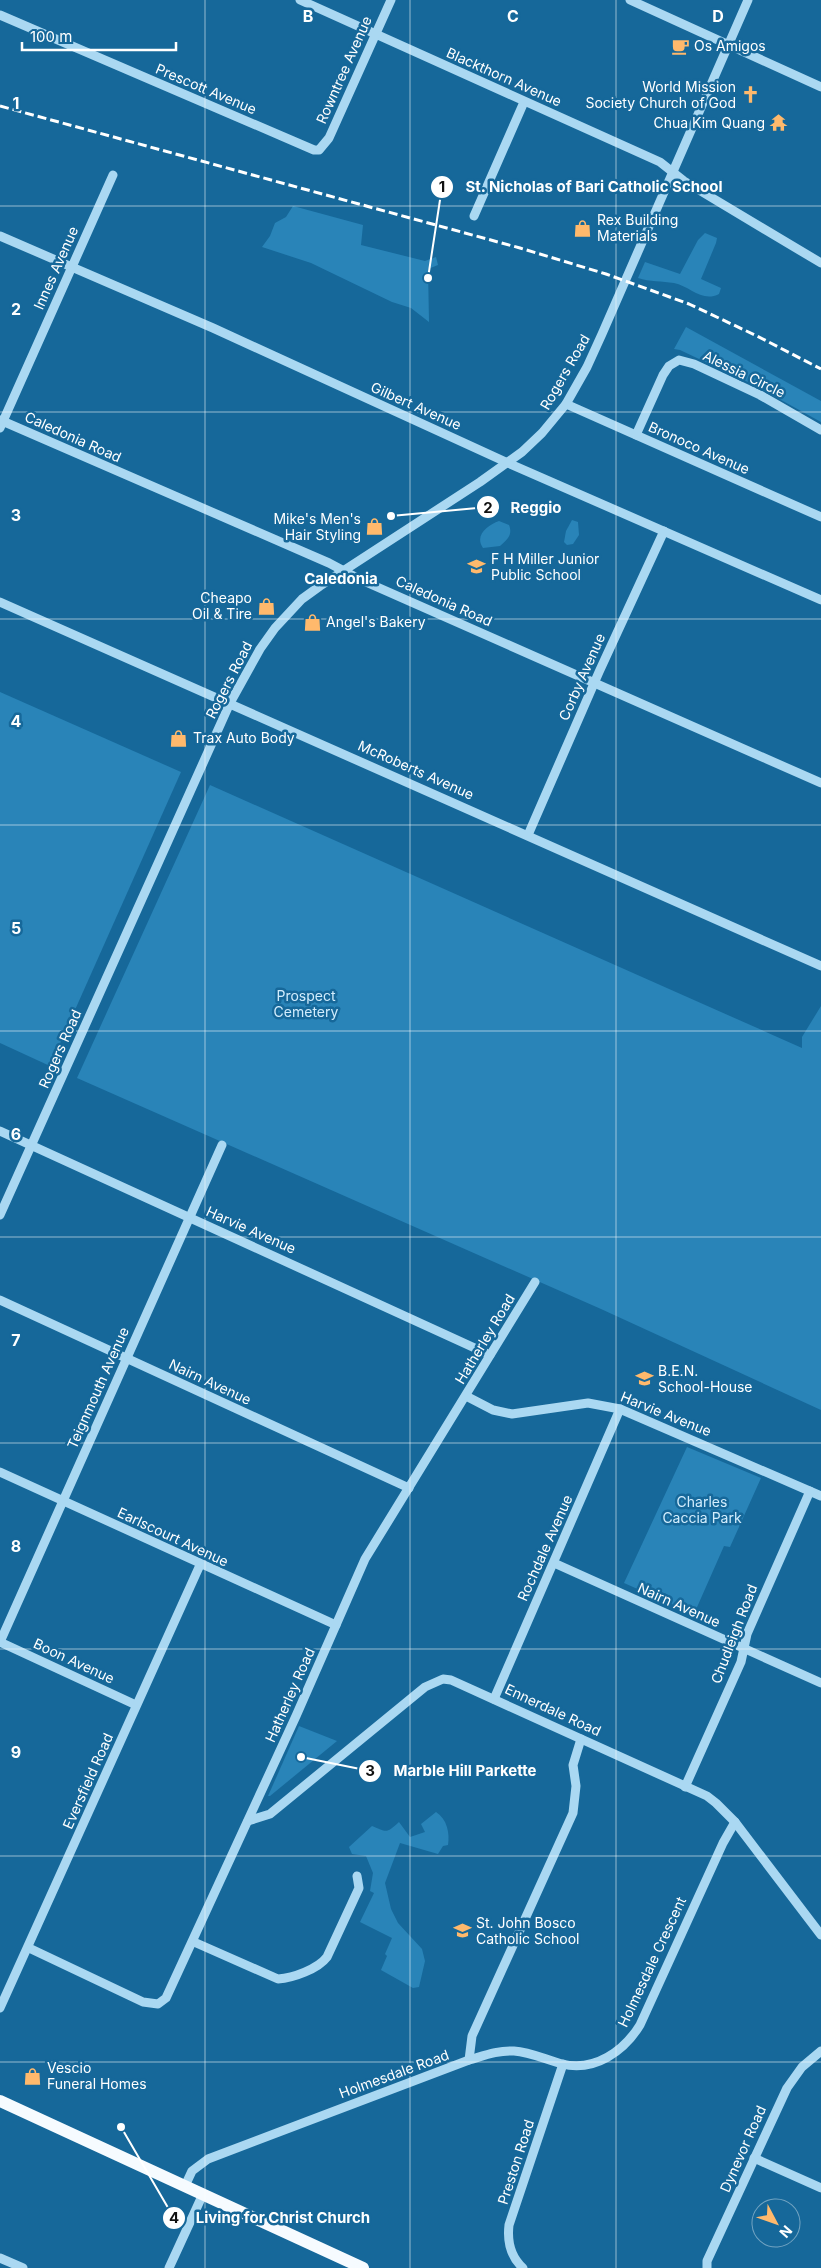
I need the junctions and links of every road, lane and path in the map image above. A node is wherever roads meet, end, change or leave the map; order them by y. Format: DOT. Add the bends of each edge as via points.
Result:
graph roads {
  1 [pos="300,0"];
  2 [pos="391,0"];
  3 [pos="630,0"];
  4 [pos="748,0"];
  5 [pos="0,15"];
  6 [pos="376,34"];
  7 [pos="728,44"];
  8 [pos="821,87"];
  9 [pos="524,102"];
  10 [pos="320,150"];
  11 [pos="673,172"];
  12 [pos="113,174"];
  13 [pos="474,216"];
  14 [pos="0,236"];
  15 [pos="821,263"];
  16 [pos="71,268"];
  17 [pos="566,404"];
  18 [pos="1,423"];
  19 [pos="821,430"];
  20 [pos="636,435"];
  21 [pos="508,463"];
  22 [pos="821,517"];
  23 [pos="664,531"];
  24 [pos="344,570"];
  25 [pos="821,600"];
  26 [pos="0,602"];
  27 [pos="594,682"];
  28 [pos="230,704"];
  29 [pos="821,783"];
  30 [pos="528,835"];
  31 [pos="821,966"];
  32 [pos="0,1131"];
  33 [pos="32,1145"];
  34 [pos="222,1145"];
  35 [pos="0,1215"];
  36 [pos="190,1218"];
  37 [pos="535,1282"];
  38 [pos="0,1300"];
  39 [pos="490,1355"];
  40 [pos="126,1358"];
  41 [pos="466,1396"];
  42 [pos="620,1409"];
  43 [pos="0,1472"];
  44 [pos="409,1488"];
  45 [pos="810,1491"];
  46 [pos="821,1496"];
  47 [pos="62,1501"];
  48 [pos="200,1564"];
  49 [pos="554,1564"];
  50 [pos="336,1625"];
  51 [pos="0,1642"];
  52 [pos="742,1648"];
  53 [pos="821,1683"];
  54 [pos="494,1699"];
  55 [pos="136,1705"];
  56 [pos="582,1739"];
  57 [pos="685,1787"];
  58 [pos="248,1821"];
  59 [pos="735,1822"];
  60 [pos="357,1876"];
  61 [pos="821,1936"];
  62 [pos="194,1942"];
  63 [pos="29,1948"];
  64 [pos="0,2008"];
  65 [pos="821,2051"];
  66 [pos="469,2060"];
  67 [pos="563,2064"];
  68 [pos="0,2101"];
  69 [pos="754,2158"];
  70 [pos="185,2186"];
  71 [pos="821,2188"];
  72 [pos="202,2194"];
  73 [pos="0,2259"];
  74 [pos="23,2268"];
  75 [pos="169,2268"];
  76 [pos="363,2268"];
  77 [pos="523,2268"];
  78 [pos="707,2268"];
  1 -- 6 [label="street, Blackthorn Avenue"];
  2 -- 6 [label="street, Rowntree Avenue"];
  3 -- 7 [label="street"];
  4 -- 7 [label="street, Rogers Road"];
  5 -- 10 [label="street, Prescott Avenue" via="304,147"];
  6 -- 9 [label="street, Blackthorn Avenue"];
  6 -- 10 [label="street, Rowntree Avenue" via="329,138"];
  7 -- 8 [label="street"];
  7 -- 11 [label="street, Rogers Road"];
  9 -- 11 [label="street, Blackthorn Avenue" via="660,162"];
  9 -- 13 [label="street"];
  11 -- 15 [label="street, Blackthorn Avenue"];
  11 -- 17 [label="street, Rogers Road" via="590,359"];
  12 -- 16 [label="street, Innes Avenue"];
  14 -- 16 [label="street, Gilbert Avenue"];
  16 -- 18 [label="street, Innes Avenue"];
  16 -- 21 [label="street, Gilbert Avenue" via="213,328"];
  17 -- 20 [label="street, Bronoco Avenue"];
  17 -- 21 [label="street, Rogers Road" via="542,434"];
  18 -- 24 [label="street, Caledonia Road"];
  19 -- 20 [label="street, Alessia Circle" via="760,395 679,360 663,375"];
  20 -- 22 [label="street, Bronoco Avenue"];
  21 -- 23 [label="street, Gilbert Avenue"];
  21 -- 24 [label="street, Rogers Road"];
  23 -- 25 [label="street, Gilbert Avenue"];
  23 -- 27 [label="street, Corby Avenue"];
  24 -- 27 [label="street, Caledonia Road"];
  24 -- 28 [label="street, Rogers Road" via="302,599 275,628"];
  26 -- 28 [label="street, McRoberts Avenue"];
  27 -- 29 [label="street, Caledonia Road"];
  27 -- 30 [label="street, Corby Avenue"];
  28 -- 30 [label="street, McRoberts Avenue"];
  28 -- 33 [label="street, Rogers Road"];
  30 -- 31 [label="street, McRoberts Avenue"];
  32 -- 33 [label="street, Harvie Avenue"];
  33 -- 35 [label="street, Rogers Road"];
  33 -- 36 [label="street, Harvie Avenue"];
  34 -- 36 [label="street, Teignmouth Avenue"];
  36 -- 39 [label="street, Harvie Avenue"];
  36 -- 40 [label="street, Teignmouth Avenue"];
  37 -- 39 [label="street, Hatherley Road"];
  38 -- 40 [label="street, Nairn Avenue"];
  39 -- 41 [label="street, Hatherley Road"];
  40 -- 44 [label="street, Nairn Avenue"];
  40 -- 47 [label="street, Teignmouth Avenue"];
  41 -- 42 [label="street, Harvie Avenue" via="493,1410 512,1414 588,1404"];
  41 -- 44 [label="street, Hatherley Road"];
  42 -- 45 [label="street, Harvie Avenue"];
  42 -- 49 [label="street, Rochdale Avenue"];
  43 -- 47 [label="street, Earlscourt Avenue"];
  44 -- 50 [label="street, Hatherley Road" via="365,1559"];
  45 -- 46 [label="street, Harvie Avenue"];
  45 -- 52 [label="street, Chudleigh Road"];
  47 -- 48 [label="street, Earlscourt Avenue"];
  47 -- 51 [label="street, Teignmouth Avenue"];
  48 -- 50 [label="street, Earlscourt Avenue"];
  48 -- 55 [label="street, Eversfield Road"];
  49 -- 52 [label="street, Nairn Avenue"];
  49 -- 54 [label="street, Rochdale Avenue"];
  50 -- 58 [label="street, Hatherley Road"];
  51 -- 55 [label="street, Boon Avenue"];
  52 -- 53 [label="street, Nairn Avenue"];
  52 -- 57 [label="street, Chudleigh Road" via="740,1662"];
  54 -- 56 [label="street, Ennerdale Road"];
  54 -- 58 [label="street, Ennerdale Road" via="459,1683 443,1679 435,1682 270,1814"];
  55 -- 63 [label="street, Eversfield Road"];
  56 -- 57 [label="street, Ennerdale Road"];
  56 -- 66 [label="street, Holmesdale Road" via="573,1764 576,1786 573,1813 472,2036"];
  57 -- 59 [label="street, Ennerdale Road" via="716,1803"];
  58 -- 62 [label="street, Hatherley Road"];
  59 -- 61 [label="street, Ennerdale Road"];
  59 -- 67 [label="street, Holmesdale Crescent" via="634,2035 619,2051 600,2060 581,2065"];
  60 -- 62 [label="street" via="359,1888 327,1957 320,1964 286,1979 278,1979"];
  62 -- 63 [label="street, Hatherley Road" via="169,1993 163,2001 154,2004 143,2002"];
  63 -- 64 [label="street, Eversfield Road"];
  65 -- 69 [label="street, Dynevor Road" via="795,2075"];
  66 -- 67 [label="street, Holmesdale Crescent" via="512,2051"];
  66 -- 70 [label="street, Holmesdale Road" via="208,2159 192,2172"];
  67 -- 77 [label="street, Preston Road" via="509,2225 512,2255"];
  68 -- 70 [label="main road"];
  69 -- 71 [label="street"];
  69 -- 78 [label="street, Dynevor Road" via="707,2261"];
  70 -- 72 [label="main road"];
  72 -- 75 [label="street"];
  72 -- 76 [label="main road"];
  73 -- 74 [label="street"];
}
